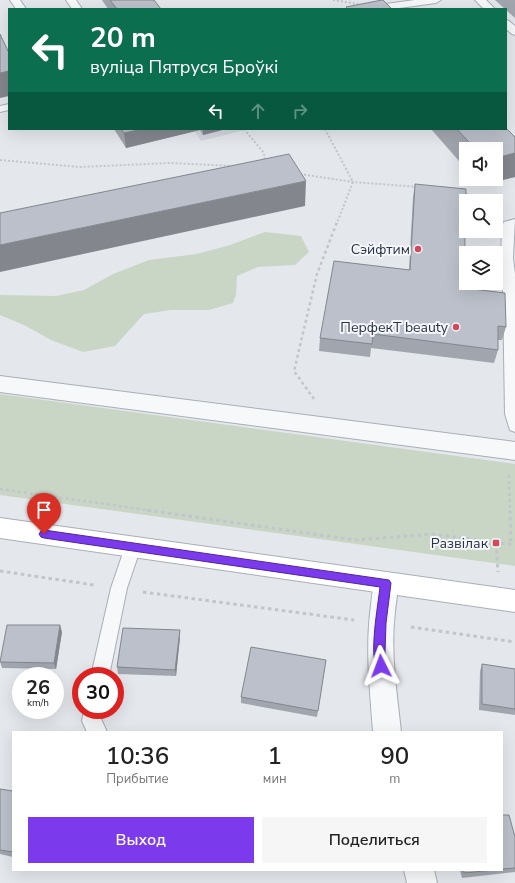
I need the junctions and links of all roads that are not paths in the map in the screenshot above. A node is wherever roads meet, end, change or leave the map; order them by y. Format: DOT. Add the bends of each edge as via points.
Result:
graph roads {
  1 [pos="436,0"];
  2 [pos="480,0"];
  3 [pos="379,6"];
  4 [pos="489,8"];
  5 [pos="507,24"];
  6 [pos="515,32"];
  7 [pos="515,223"];
  8 [pos="513,290"];
  9 [pos="0,384"];
  10 [pos="515,426"];
  11 [pos="512,451"];
  12 [pos="0,528"];
  13 [pos="133,547"];
  14 [pos="386,583"];
  15 [pos="515,601"];
  16 [pos="102,667"];
  17 [pos="91,719"];
  18 [pos="97,731"];
  19 [pos="387,731"];
  20 [pos="419,871"];
  21 [pos="422,883"];
  1 -- 3 [label="lane"];
  2 -- 4 [label="lane"];
  5 -- 6 [label="lane"];
  7 -- 8 [label="lane" via="508,225 507,258"];
  8 -- 10 [label="lane" via="512,414"];
  9 -- 11 [label="street"];
  12 -- 13 [label="main road"];
  13 -- 14 [label="main road"];
  13 -- 16 [label="lane" via="119,588"];
  14 -- 15 [label="main road"];
  14 -- 19 [label="street" via="380,652"];
  17 -- 18 [label="lane"];
  20 -- 21 [label="street"];
}
